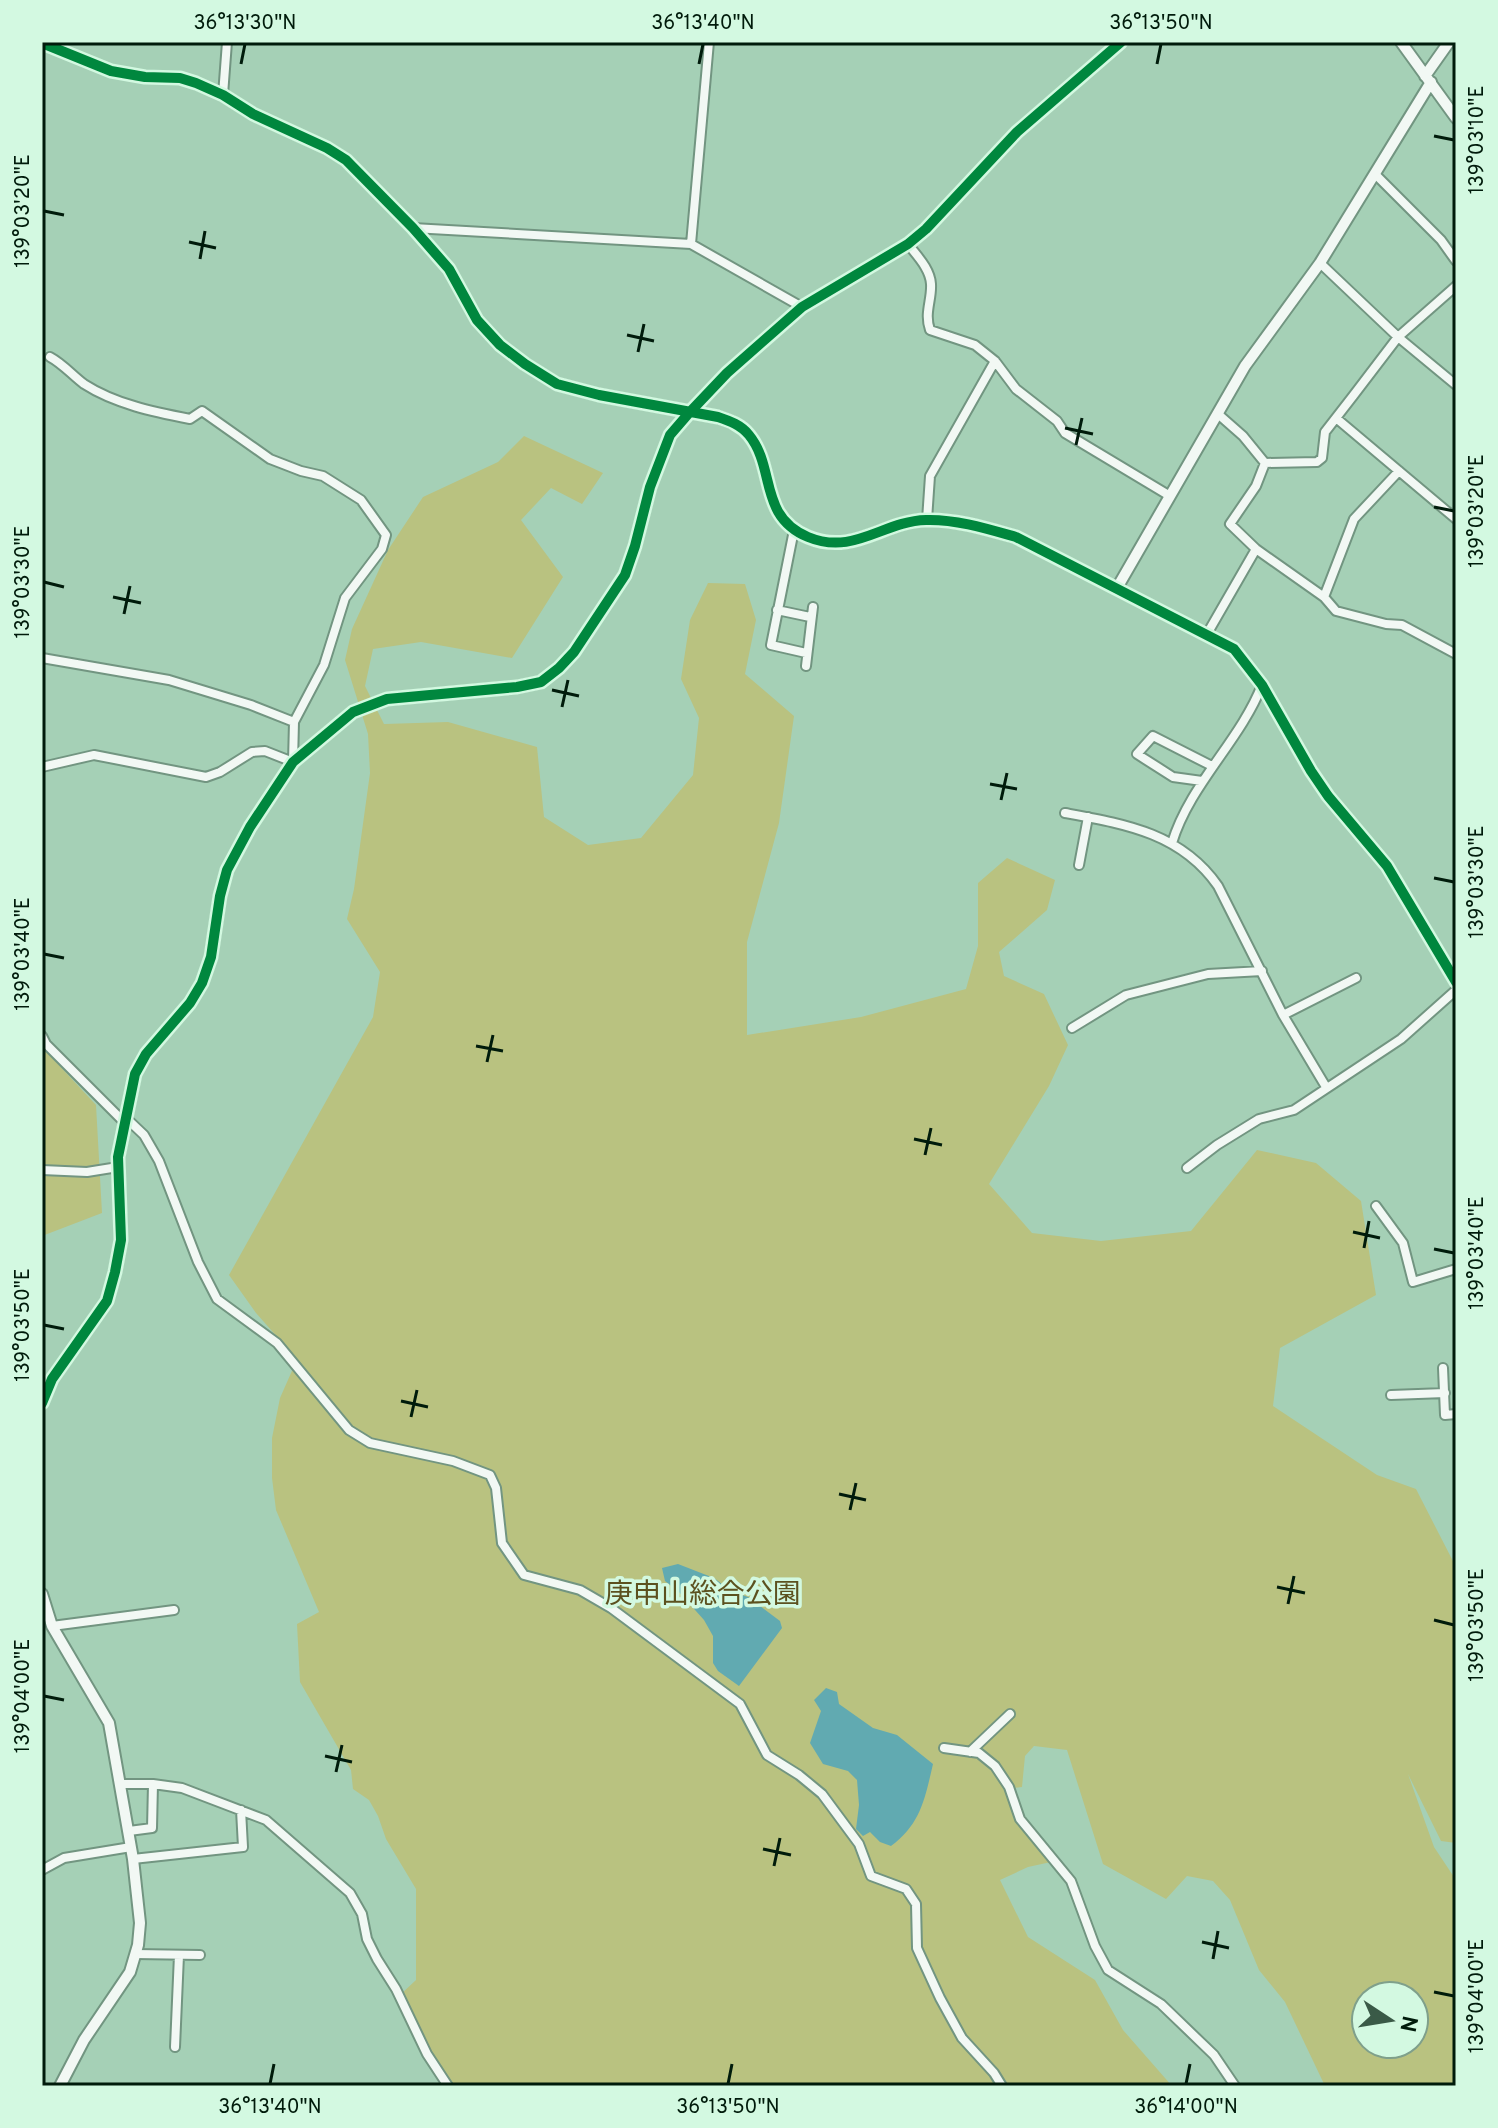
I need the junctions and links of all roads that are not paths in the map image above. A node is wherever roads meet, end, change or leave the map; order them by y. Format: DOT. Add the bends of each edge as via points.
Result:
graph roads {
  1 [pos="227,42"];
  2 [pos="709,42"];
  3 [pos="1121,42"];
  4 [pos="1401,42"];
  5 [pos="1449,42"];
  6 [pos="42,43"];
  7 [pos="1428,79"];
  8 [pos="223,95"];
  9 [pos="1456,118"];
  10 [pos="1375,174"];
  11 [pos="413,228"];
  12 [pos="691,244"];
  13 [pos="908,244"];
  14 [pos="1456,261"];
  15 [pos="1320,263"];
  16 [pos="1456,286"];
  17 [pos="802,307"];
  18 [pos="1398,337"];
  19 [pos="50,357"];
  20 [pos="995,361"];
  21 [pos="1456,385"];
  22 [pos="689,413"];
  23 [pos="1218,414"];
  24 [pos="1336,418"];
  25 [pos="1265,463"];
  26 [pos="1399,471"];
  27 [pos="1170,496"];
  28 [pos="1456,519"];
  29 [pos="927,520"];
  30 [pos="794,530"];
  31 [pos="1256,549"];
  32 [pos="1117,588"];
  33 [pos="1324,597"];
  34 [pos="777,610"];
  35 [pos="1207,634"];
  36 [pos="806,653"];
  37 [pos="1456,653"];
  38 [pos="42,658"];
  39 [pos="806,666"];
  40 [pos="1262,685"];
  41 [pos="294,722"];
  42 [pos="293,762"];
  43 [pos="1212,766"];
  44 [pos="42,767"];
  45 [pos="1202,781"];
  46 [pos="1065,813"];
  47 [pos="1088,817"];
  48 [pos="1172,843"];
  49 [pos="1079,865"];
  50 [pos="1262,971"];
  51 [pos="1356,978"];
  52 [pos="1456,982"];
  53 [pos="1456,990"];
  54 [pos="1283,1015"];
  55 [pos="1072,1028"];
  56 [pos="42,1036"];
  57 [pos="1326,1087"];
  58 [pos="124,1120"];
  59 [pos="118,1167"];
  60 [pos="1187,1168"];
  61 [pos="42,1170"];
  62 [pos="1376,1206"];
  63 [pos="1456,1269"];
  64 [pos="1443,1368"];
  65 [pos="1445,1393"];
  66 [pos="1391,1395"];
  67 [pos="42,1403"];
  68 [pos="1456,1414"];
  69 [pos="42,1594"];
  70 [pos="174,1610"];
  71 [pos="52,1626"];
  72 [pos="1010,1714"];
  73 [pos="944,1748"];
  74 [pos="970,1752"];
  75 [pos="120,1784"];
  76 [pos="153,1784"];
  77 [pos="241,1810"];
  78 [pos="129,1831"];
  79 [pos="132,1853"];
  80 [pos="42,1870"];
  81 [pos="135,1954"];
  82 [pos="179,1955"];
  83 [pos="200,1955"];
  84 [pos="175,2047"];
  85 [pos="62,2085"];
  86 [pos="448,2086"];
  87 [pos="1002,2086"];
  88 [pos="1235,2086"];
  1 -- 8 [label="street"];
  2 -- 12 [label="street"];
  3 -- 13 [label="street" via="1017,132"];
  4 -- 7 [label="street"];
  5 -- 7 [label="street"];
  6 -- 8 [label="street" via="111,71 180,78"];
  7 -- 9 [label="street"];
  7 -- 10 [label="street"];
  8 -- 11 [label="street" via="346,160"];
  10 -- 14 [label="street"];
  10 -- 15 [label="street"];
  11 -- 12 [label="street"];
  11 -- 22 [label="street" via="449,269 477,320 525,364 557,384"];
  12 -- 17 [label="street"];
  13 -- 17 [label="street"];
  13 -- 20 [label="street" via="929,276 930,330 975,345"];
  15 -- 18 [label="street"];
  15 -- 23 [label="street" via="1245,366"];
  16 -- 18 [label="street"];
  17 -- 22 [label="street"];
  18 -- 21 [label="street"];
  18 -- 24 [label="street"];
  19 -- 41 [label="street" via="83,383 117,400 190,419 202,411 270,459 323,476 361,500 386,535 382,549 345,598 324,665"];
  20 -- 27 [label="street" via="1016,389 1065,433"];
  20 -- 29 [label="street" via="930,476"];
  22 -- 30 [label="street" via="736,423 750,436 781,519"];
  22 -- 42 [label="street" via="670,435 625,575 559,668 541,682 517,687 387,699 353,712"];
  23 -- 25 [label="street"];
  23 -- 27 [label="street"];
  24 -- 25 [label="street" via="1325,432 1317,462"];
  24 -- 26 [label="street"];
  25 -- 31 [label="street" via="1230,524"];
  26 -- 28 [label="street"];
  26 -- 33 [label="street" via="1354,519"];
  27 -- 32 [label="street"];
  29 -- 30 [label="street" via="896,525 854,542 811,539"];
  29 -- 32 [label="street" via="1016,537"];
  30 -- 34 [label="street"];
  31 -- 33 [label="street"];
  31 -- 35 [label="street"];
  32 -- 35 [label="street"];
  33 -- 37 [label="street" via="1336,611 1402,625"];
  34 -- 36 [label="street" via="771,645"];
  34 -- 36 [label="street" via="811,612"];
  35 -- 40 [label="street" via="1234,649"];
  36 -- 39 [label="street"];
  38 -- 41 [label="street" via="169,680"];
  40 -- 43 [label="street"];
  40 -- 52 [label="street" via="1311,771 1387,866"];
  41 -- 42 [label="street"];
  42 -- 44 [label="street" via="265,751 252,752 206,777 94,755"];
  42 -- 58 [label="street" via="227,870 202,983 146,1054 135,1074"];
  43 -- 45 [label="street"];
  43 -- 45 [label="street" via="1153,736 1137,754 1173,777"];
  45 -- 48 [label="street"];
  46 -- 47 [label="street"];
  47 -- 48 [label="street" via="1127,824"];
  47 -- 49 [label="street"];
  48 -- 50 [label="street" via="1205,867"];
  50 -- 54 [label="street"];
  50 -- 55 [label="street" via="1208,974 1126,995"];
  51 -- 54 [label="street"];
  53 -- 57 [label="street" via="1401,1039"];
  54 -- 57 [label="street"];
  56 -- 58 [label="street"];
  57 -- 60 [label="street" via="1294,1110 1259,1119"];
  58 -- 59 [label="street"];
  58 -- 87 [label="street" via="152,1147 217,1299 277,1343 349,1430 370,1443 490,1475 502,1543 524,1575 580,1590 611,1608 740,1704 767,1755 822,1794 859,1844 871,1876 906,1889 916,1904 917,1948 940,1998 962,2038"];
  59 -- 61 [label="street"];
  59 -- 67 [label="street" via="121,1240 107,1301 52,1379"];
  62 -- 63 [label="street" via="1403,1243 1413,1282"];
  64 -- 65 [label="street"];
  65 -- 66 [label="street"];
  65 -- 68 [label="street" via="1445,1415"];
  69 -- 71 [label="street"];
  70 -- 71 [label="street"];
  71 -- 75 [label="street" via="109,1723"];
  72 -- 74 [label="street"];
  73 -- 74 [label="street"];
  74 -- 88 [label="street" via="995,1766 1020,1819 1066,1872 1108,1970 1161,2004 1214,2055"];
  75 -- 76 [label="street"];
  75 -- 78 [label="street"];
  76 -- 77 [label="street" via="182,1788"];
  76 -- 78 [label="street" via="152,1828"];
  77 -- 79 [label="street" via="243,1847"];
  77 -- 86 [label="street" via="266,1820 350,1893 377,1959"];
  78 -- 79 [label="street"];
  79 -- 80 [label="street" via="64,1858"];
  79 -- 81 [label="street" via="140,1923"];
  81 -- 82 [label="street"];
  81 -- 85 [label="street" via="130,1972 84,2040"];
  82 -- 83 [label="street"];
  82 -- 84 [label="street"];
}
